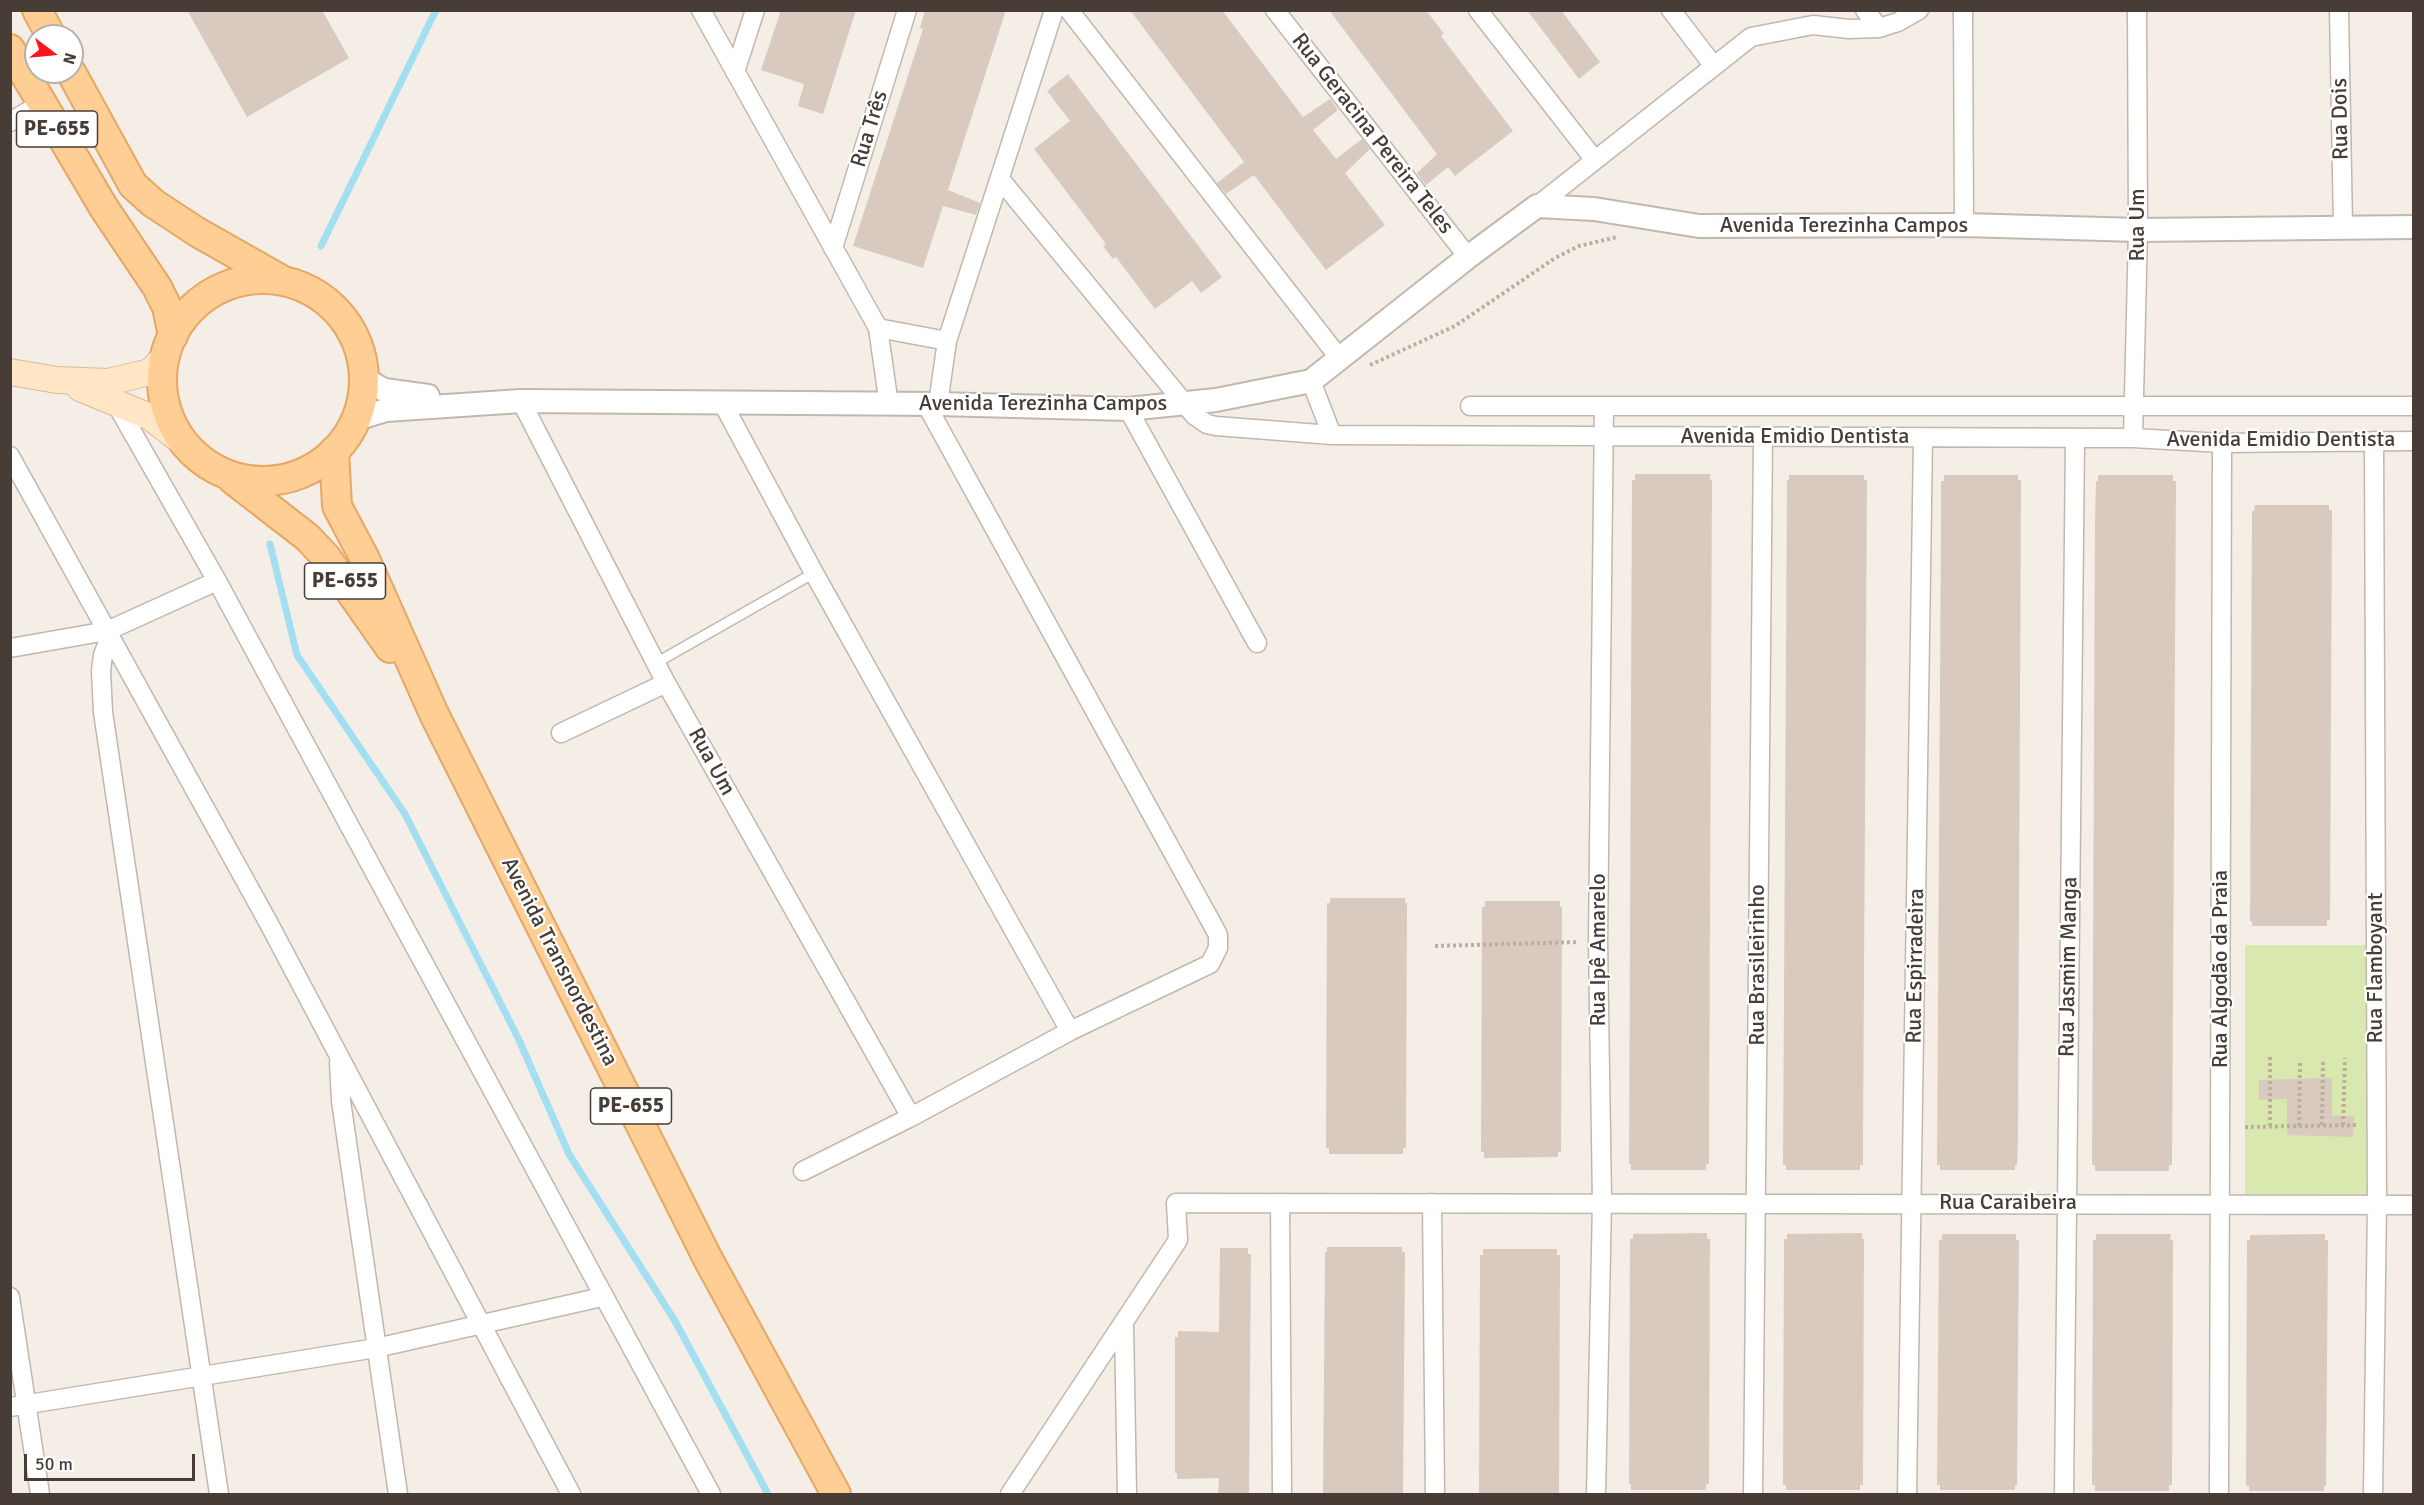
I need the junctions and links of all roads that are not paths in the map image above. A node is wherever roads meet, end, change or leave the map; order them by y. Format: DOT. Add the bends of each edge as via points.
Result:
graph roads {
  1 [pos="38,10"];
  2 [pos="701,10"];
  3 [pos="755,10"];
  4 [pos="908,10"];
  5 [pos="1054,10"];
  6 [pos="1069,10"];
  7 [pos="1275,10"];
  8 [pos="1478,10"];
  9 [pos="1671,10"];
  10 [pos="1865,10"];
  11 [pos="1919,10"];
  12 [pos="1963,10"];
  13 [pos="2137,10"];
  14 [pos="2339,10"];
  15 [pos="45,24"];
  16 [pos="1879,28"];
  17 [pos="10,49"];
  18 [pos="1713,65"];
  19 [pos="735,72"];
  20 [pos="78,84"];
  21 [pos="42,103"];
  22 [pos="10,122"];
  23 [pos="1594,159"];
  24 [pos="1000,178"];
  25 [pos="1537,206"];
  26 [pos="1965,225"];
  27 [pos="2343,227"];
  28 [pos="2414,227"];
  29 [pos="2138,230"];
  30 [pos="833,248"];
  31 [pos="1468,257"];
  32 [pos="285,282"];
  33 [pos="878,328"];
  34 [pos="947,341"];
  35 [pos="169,346"];
  36 [pos="1340,359"];
  37 [pos="10,372"];
  38 [pos="363,372"];
  39 [pos="57,380"];
  40 [pos="1311,381"];
  41 [pos="114,400"];
  42 [pos="521,401"];
  43 [pos="486,402"];
  44 [pos="722,402"];
  45 [pos="932,404"];
  46 [pos="1187,404"];
  47 [pos="890,405"];
  48 [pos="1470,406"];
  49 [pos="1604,406"];
  50 [pos="2414,406"];
  51 [pos="2135,407"];
  52 [pos="1128,409"];
  53 [pos="356,419"];
  54 [pos="1332,435"];
  55 [pos="1606,436"];
  56 [pos="1763,436"];
  57 [pos="1923,438"];
  58 [pos="2133,438"];
  59 [pos="2075,439"];
  60 [pos="2374,441"];
  61 [pos="2414,441"];
  62 [pos="184,443"];
  63 [pos="2222,443"];
  64 [pos="334,451"];
  65 [pos="10,456"];
  66 [pos="226,475"];
  67 [pos="814,573"];
  68 [pos="217,581"];
  69 [pos="108,634"];
  70 [pos="1257,643"];
  71 [pos="10,648"];
  72 [pos="656,663"];
  73 [pos="666,683"];
  74 [pos="434,714"];
  75 [pos="561,733"];
  76 [pos="1070,1031"];
  77 [pos="339,1057"];
  78 [pos="911,1117"];
  79 [pos="803,1171"];
  80 [pos="1602,1202"];
  81 [pos="1280,1203"];
  82 [pos="1432,1203"];
  83 [pos="1756,1203"];
  84 [pos="1913,1203"];
  85 [pos="2066,1203"];
  86 [pos="2414,1204"];
  87 [pos="2221,1205"];
  88 [pos="2377,1205"];
  89 [pos="10,1297"];
  90 [pos="603,1297"];
  91 [pos="1124,1324"];
  92 [pos="482,1326"];
  93 [pos="376,1348"];
  94 [pos="202,1377"];
  95 [pos="19,1406"];
  96 [pos="40,1494"];
  97 [pos="219,1494"];
  98 [pos="398,1494"];
  99 [pos="571,1494"];
  100 [pos="711,1494"];
  101 [pos="836,1494"];
  102 [pos="1010,1494"];
  103 [pos="1126,1494"];
  104 [pos="1282,1494"];
  105 [pos="1435,1494"];
  106 [pos="1596,1494"];
  107 [pos="1753,1494"];
  108 [pos="1907,1494"];
  109 [pos="2064,1494"];
  110 [pos="2219,1494"];
  111 [pos="2373,1494"];
  1 -- 15 [label="main road"];
  2 -- 19 [label="street"];
  3 -- 19 [label="street"];
  4 -- 30 [label="street, Rua Três"];
  5 -- 24 [label="street"];
  6 -- 36 [label="street"];
  7 -- 31 [label="street, Rua Geracina Pereira Teles"];
  8 -- 23 [label="street"];
  9 -- 18 [label="street"];
  10 -- 16 [label="street"];
  11 -- 16 [label="street"];
  12 -- 26 [label="street"];
  13 -- 29 [label="street, Rua Um"];
  14 -- 27 [label="street, Rua Dois"];
  16 -- 18 [label="street" via="1813,25 1751,37"];
  17 -- 21 [label="main road, PE-655"];
  18 -- 23 [label="street"];
  19 -- 30 [label="street"];
  20 -- 32 [label="main road, PE-655" via="133,185 197,232"];
  21 -- 22 [label="street"];
  21 -- 35 [label="main road, PE-655" via="162,297 171,321"];
  23 -- 25 [label="street"];
  24 -- 34 [label="street"];
  24 -- 46 [label="street, Avenida Emidio Dentista"];
  25 -- 26 [label="street, Avenida Terezinha Campos" via="1594,208 1700,226"];
  25 -- 31 [label="street, Avenida Terezinha Campos"];
  26 -- 29 [label="street, Avenida Terezinha Campos"];
  27 -- 28 [label="street, Avenida Terezinha Campos"];
  27 -- 29 [label="street, Avenida Terezinha Campos"];
  29 -- 51 [label="street, Rua Um"];
  30 -- 33 [label="street"];
  31 -- 36 [label="street, Avenida Terezinha Campos"];
  32 -- 35 [label="main road" via="244,281 215,292 190,311"];
  32 -- 38 [label="main road" via="317,295 335,310 354,338"];
  33 -- 34 [label="street"];
  33 -- 47 [label="street"];
  34 -- 45 [label="street"];
  35 -- 39 [label="main road" via="150,372 131,378 100,383"];
  35 -- 62 [label="main road" via="162,386 173,426"];
  36 -- 40 [label="street, Avenida Terezinha Campos"];
  37 -- 39 [label="main road"];
  38 -- 43 [label="street" via="370,382 384,390"];
  38 -- 53 [label="main road"];
  39 -- 41 [label="main road"];
  40 -- 46 [label="street, Avenida Terezinha Campos"];
  40 -- 54 [label="street"];
  41 -- 62 [label="main road" via="150,417"];
  41 -- 68 [label="street"];
  42 -- 43 [label="street, Avenida Terezinha Campos"];
  42 -- 44 [label="street, Avenida Terezinha Campos"];
  42 -- 72 [label="street, Rua Um"];
  43 -- 53 [label="street" via="386,410"];
  44 -- 47 [label="street, Avenida Terezinha Campos"];
  44 -- 67 [label="street"];
  45 -- 47 [label="street, Avenida Terezinha Campos"];
  45 -- 52 [label="street, Avenida Terezinha Campos"];
  45 -- 76 [label="street" via="1218,936 1216,956 1210,964"];
  46 -- 52 [label="street, Avenida Terezinha Campos"];
  46 -- 54 [label="street, Avenida Emidio Dentista" via="1199,419 1216,426"];
  48 -- 49 [label="street, Avenida Emidio Dentista"];
  49 -- 51 [label="street, Avenida Emidio Dentista"];
  49 -- 55 [label="street, Rua Ipê Amarelo"];
  50 -- 51 [label="street, Avenida Emidio Dentista"];
  51 -- 58 [label="street, Rua Um"];
  52 -- 70 [label="street"];
  53 -- 64 [label="main road"];
  54 -- 55 [label="street, Avenida Emidio Dentista"];
  55 -- 56 [label="street, Avenida Emidio Dentista"];
  55 -- 80 [label="street, Rua Ipê Amarelo" via="1598,941"];
  56 -- 57 [label="street, Avenida Emidio Dentista"];
  56 -- 83 [label="street, Rua Brasileirinho"];
  57 -- 59 [label="street, Avenida Emidio Dentista"];
  57 -- 84 [label="street, Rua Espirradeira"];
  58 -- 59 [label="street, Avenida Emidio Dentista"];
  58 -- 63 [label="street, Avenida Emidio Dentista"];
  59 -- 85 [label="street, Rua Jasmim Manga"];
  60 -- 61 [label="street, Avenida Emidio Dentista"];
  60 -- 63 [label="street, Avenida Emidio Dentista"];
  60 -- 88 [label="street, Rua Flamboyant"];
  62 -- 66 [label="main road" via="200,459"];
  63 -- 87 [label="street, Rua Algodão da Praia"];
  64 -- 66 [label="main road" via="303,473 278,480 252,481"];
  64 -- 74 [label="main road, Avenida Transnordestina / PE-655" via="337,506"];
  65 -- 69 [label="street"];
  66 -- 74 [label="main road, Avenida Transnordestina / PE-655" via="307,537 326,557"];
  67 -- 72 [label="lane"];
  67 -- 76 [label="street"];
  68 -- 69 [label="street"];
  68 -- 90 [label="street"];
  69 -- 71 [label="street"];
  69 -- 77 [label="street"];
  69 -- 94 [label="street" via="101,671 103,712"];
  72 -- 73 [label="street, Rua Um"];
  73 -- 75 [label="street"];
  73 -- 78 [label="street, Rua Um"];
  74 -- 101 [label="main road, Avenida Transnordestina / PE-655" via="708,1259"];
  76 -- 78 [label="street"];
  77 -- 92 [label="street"];
  77 -- 93 [label="street" via="341,1101"];
  78 -- 79 [label="street"];
  80 -- 82 [label="street, Rua Caraibeira"];
  80 -- 83 [label="street, Rua Caraibeira"];
  80 -- 106 [label="street, Rua Ipê Amarelo"];
  81 -- 82 [label="street, Rua Caraibeira"];
  81 -- 91 [label="street, Rua Caraibeira" via="1176,1203 1178,1240"];
  81 -- 104 [label="street"];
  82 -- 105 [label="street"];
  83 -- 84 [label="street, Rua Caraibeira"];
  83 -- 107 [label="street, Rua Brasileirinho"];
  84 -- 85 [label="street, Rua Caraibeira"];
  84 -- 108 [label="street, Rua Espirradeira"];
  85 -- 87 [label="street, Rua Caraibeira"];
  85 -- 109 [label="street, Rua Jasmim Manga"];
  86 -- 88 [label="street, Rua Caraibeira"];
  87 -- 88 [label="street, Rua Caraibeira"];
  87 -- 110 [label="street, Rua Algodão da Praia"];
  88 -- 111 [label="street, Rua Flamboyant"];
  89 -- 95 [label="street"];
  90 -- 92 [label="street"];
  90 -- 100 [label="street"];
  91 -- 102 [label="street"];
  91 -- 103 [label="street"];
  92 -- 93 [label="street"];
  92 -- 99 [label="street"];
  93 -- 94 [label="street"];
  93 -- 98 [label="street"];
  94 -- 95 [label="street"];
  94 -- 97 [label="street"];
  95 -- 96 [label="street"];
}
